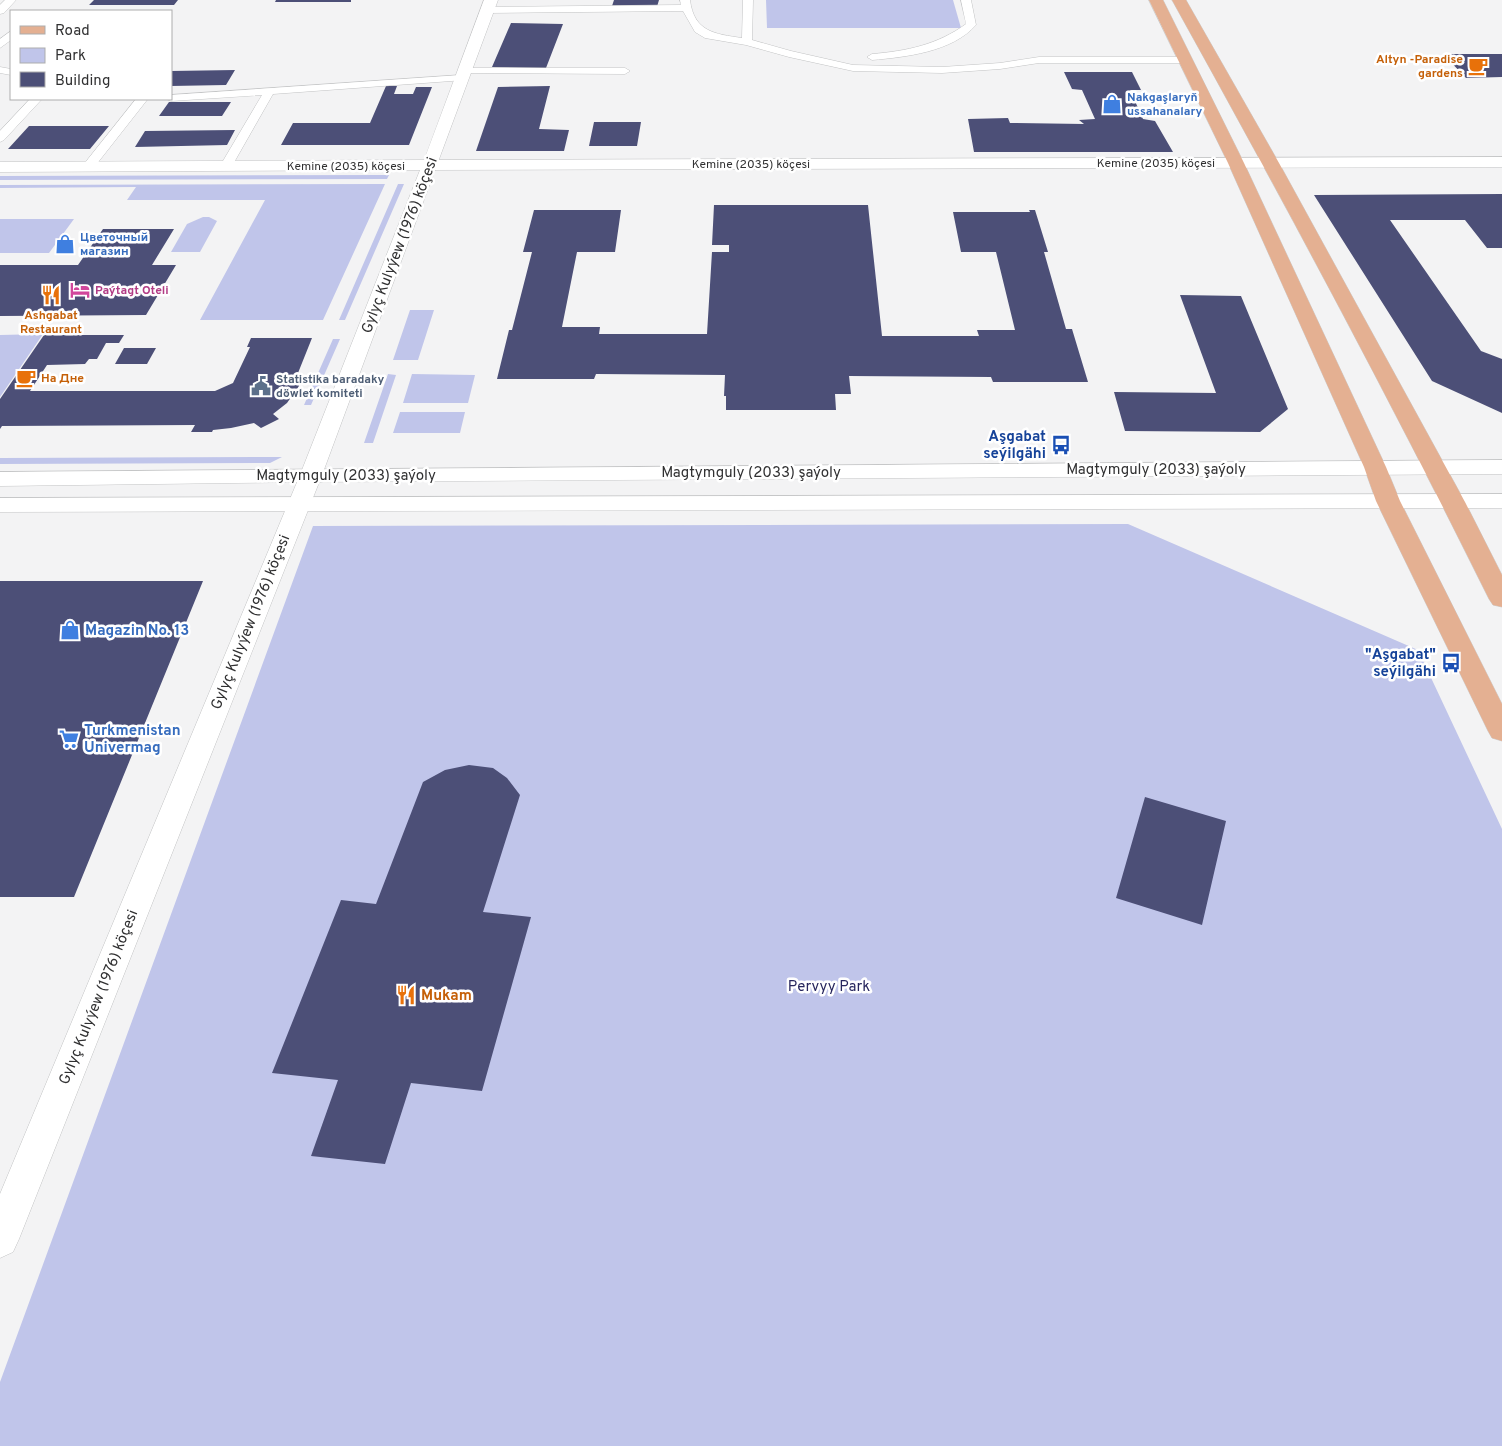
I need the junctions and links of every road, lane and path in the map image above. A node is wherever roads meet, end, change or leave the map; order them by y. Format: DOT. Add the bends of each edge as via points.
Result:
graph roads {
  1 [pos="11,0"];
  2 [pos="748,0"];
  3 [pos="966,0"];
  4 [pos="1156,0"];
  5 [pos="1179,0"];
  6 [pos="685,4"];
  7 [pos="489,5"];
  8 [pos="0,12"];
  9 [pos="747,30"];
  10 [pos="10,35"];
  11 [pos="747,42"];
  12 [pos="0,45"];
  13 [pos="1185,60"];
  14 [pos="625,71"];
  15 [pos="462,74"];
  16 [pos="269,92"];
  17 [pos="172,98"];
  18 [pos="35,100"];
  19 [pos="141,100"];
  20 [pos="0,138"];
  21 [pos="1502,162"];
  22 [pos="1236,163"];
  23 [pos="1271,163"];
  24 [pos="88,166"];
  25 [pos="226,166"];
  26 [pos="430,166"];
  27 [pos="0,167"];
  28 [pos="1375,467"];
  29 [pos="1433,467"];
  30 [pos="1502,467"];
  31 [pos="311,475"];
  32 [pos="0,479"];
  33 [pos="1388,501"];
  34 [pos="1502,501"];
  35 [pos="1453,502"];
  36 [pos="298,504"];
  37 [pos="0,505"];
  38 [pos="1502,599"];
  39 [pos="1502,732"];
  40 [pos="0,1239"];
  1 -- 8 [label="lane"];
  2 -- 9 [label="lane"];
  3 -- 9 [label="lane" via="971,25 941,44 904,55 864,58 818,56 772,42"];
  4 -- 13 [label="main road"];
  5 -- 23 [label="main road"];
  6 -- 7 [label="lane"];
  6 -- 11 [label="lane" via="698,30 704,34"];
  7 -- 15 [label="street, Gylyç Kulyýew (1976) köçesi"];
  9 -- 11 [label="lane"];
  10 -- 12 [label="lane"];
  11 -- 13 [label="lane" via="853,68 942,70 1040,60"];
  13 -- 22 [label="main road"];
  14 -- 15 [label="lane"];
  15 -- 16 [label="lane"];
  15 -- 26 [label="street, Gylyç Kulyýew (1976) köçesi"];
  16 -- 17 [label="lane"];
  16 -- 25 [label="lane"];
  18 -- 20 [label="lane"];
  19 -- 24 [label="lane"];
  21 -- 23 [label="street, Kemine (2035) köçesi"];
  22 -- 23 [label="street, Kemine (2035) köçesi"];
  22 -- 26 [label="street, Kemine (2035) köçesi"];
  22 -- 28 [label="main road"];
  23 -- 29 [label="main road"];
  24 -- 25 [label="street, Kemine (2035) köçesi"];
  24 -- 27 [label="street, Kemine (2035) köçesi"];
  25 -- 26 [label="street, Kemine (2035) köçesi"];
  26 -- 31 [label="street, Gylyç Kulyýew (1976) köçesi"];
  28 -- 29 [label="street, Magtymguly (2033) şaýoly"];
  28 -- 31 [label="street, Magtymguly (2033) şaýoly"];
  28 -- 33 [label="main road"];
  29 -- 30 [label="street, Magtymguly (2033) şaýoly"];
  29 -- 35 [label="main road"];
  31 -- 32 [label="street, Magtymguly (2033) şaýoly"];
  31 -- 36 [label="street, Gylyç Kulyýew (1976) köçesi"];
  33 -- 35 [label="street, Magtymguly (2033) şaýoly"];
  33 -- 36 [label="street, Magtymguly (2033) şaýoly"];
  33 -- 39 [label="main road"];
  34 -- 35 [label="street, Magtymguly (2033) şaýoly"];
  35 -- 38 [label="main road"];
  36 -- 37 [label="street, Magtymguly (2033) şaýoly"];
  36 -- 40 [label="street, Gylyç Kulyýew (1976) köçesi"];
}
